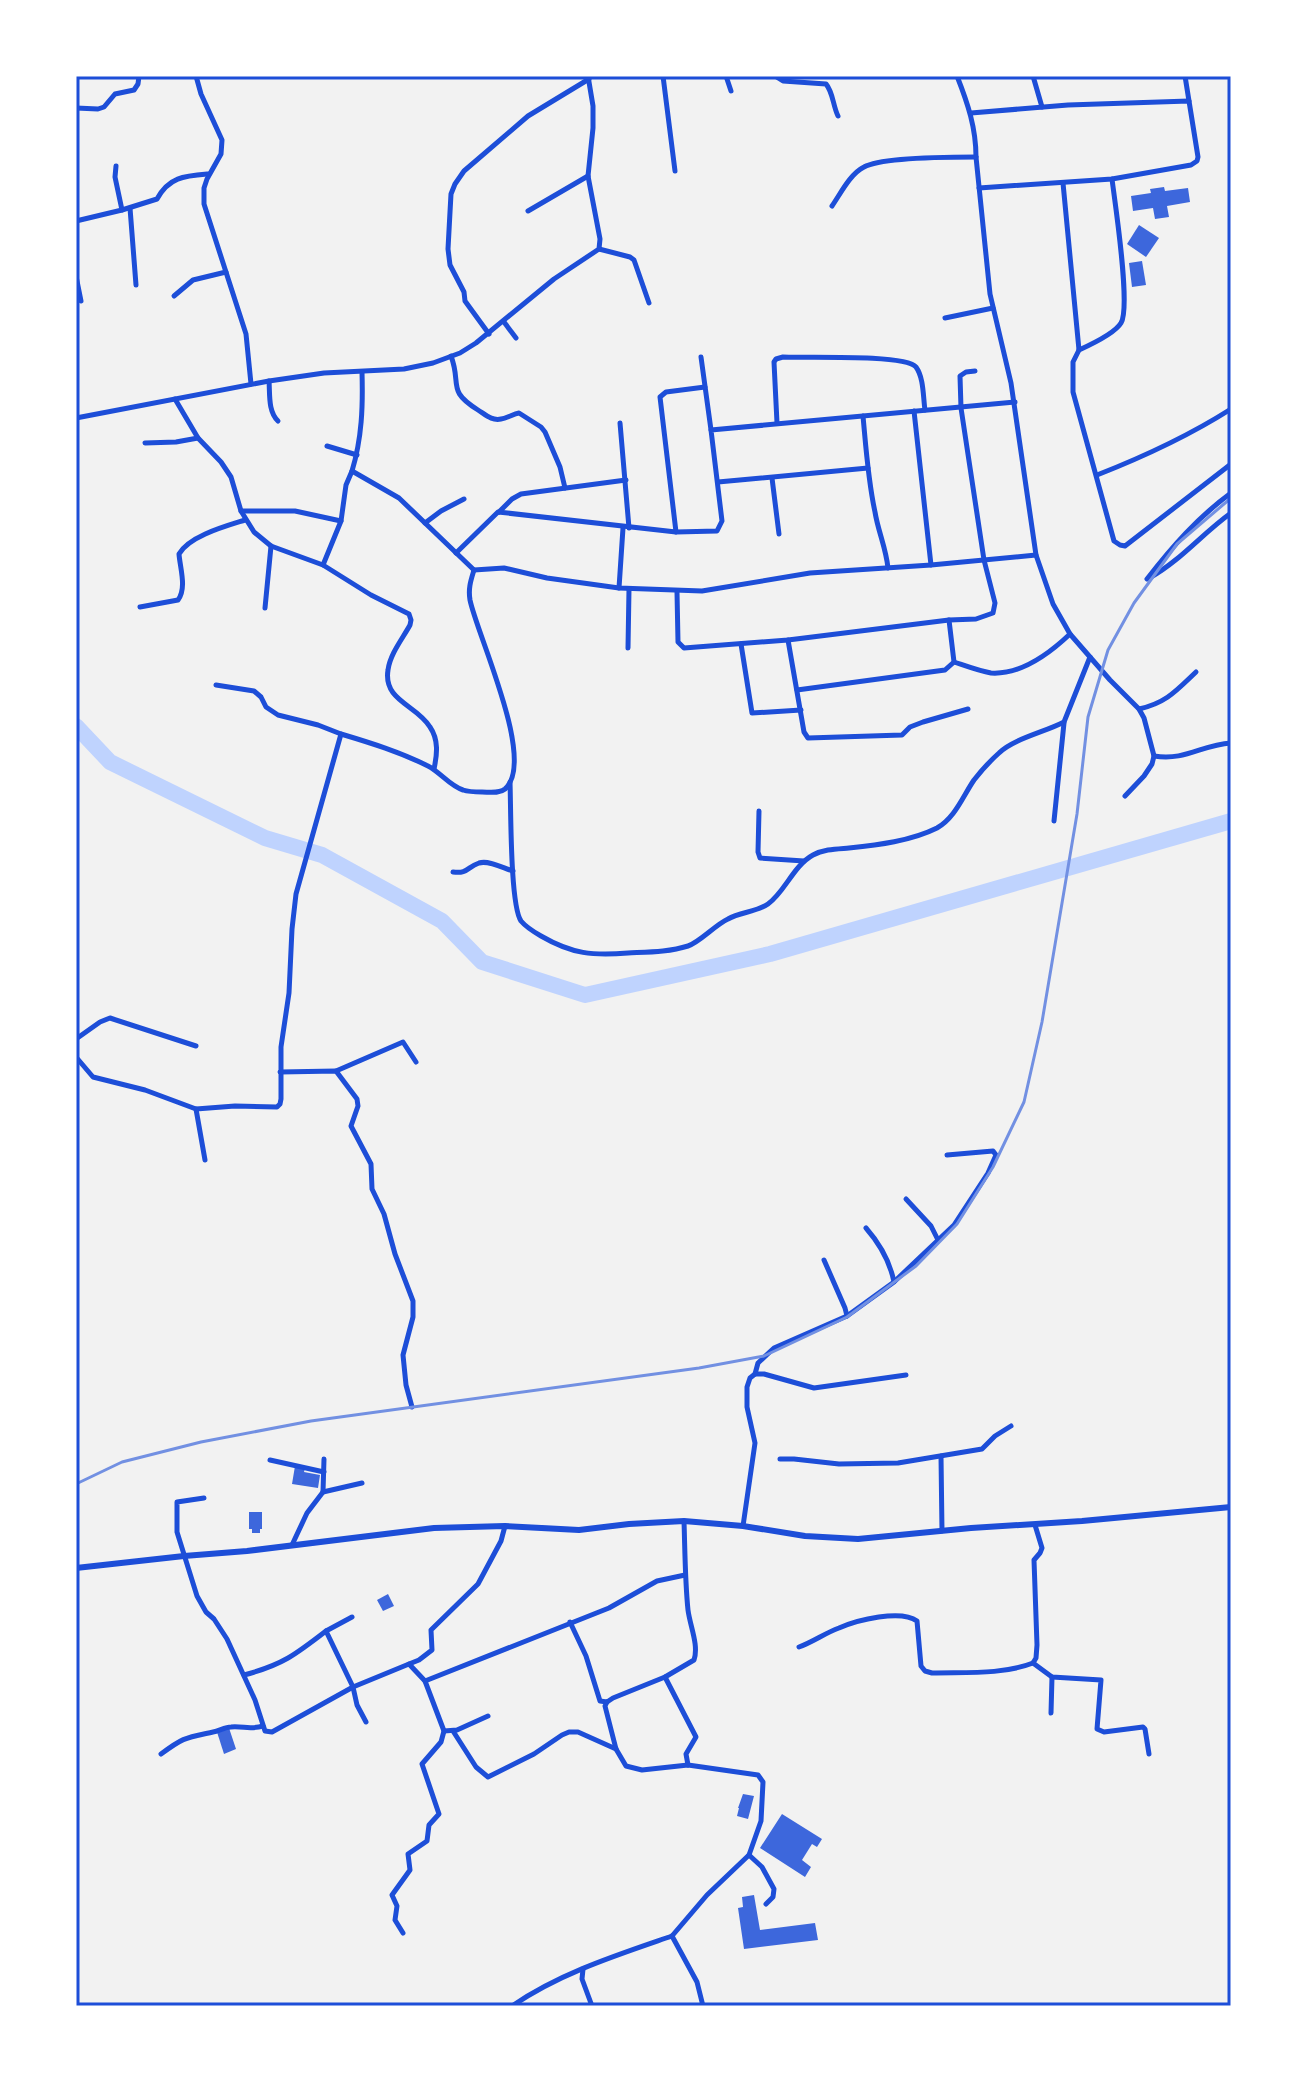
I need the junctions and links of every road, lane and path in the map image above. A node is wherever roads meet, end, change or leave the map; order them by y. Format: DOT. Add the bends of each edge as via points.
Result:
graph roads {
  1 [pos="139,76"];
  2 [pos="196,76"];
  3 [pos="663,76"];
  4 [pos="726,76"];
  5 [pos="775,76"];
  6 [pos="1033,76"];
  7 [pos="1185,76"];
  8 [pos="959,77"];
  9 [pos="588,78"];
  10 [pos="731,91"];
  11 [pos="1189,101"];
  12 [pos="1042,107"];
  13 [pos="76,108"];
  14 [pos="971,113"];
  15 [pos="838,116"];
  16 [pos="976,157"];
  17 [pos="116,166"];
  18 [pos="675,171"];
  19 [pos="209,174"];
  20 [pos="588,176"];
  21 [pos="1112,179"];
  22 [pos="1063,183"];
  23 [pos="979,188"];
  24 [pos="832,206"];
  25 [pos="130,208"];
  26 [pos="122,210"];
  27 [pos="528,211"];
  28 [pos="76,221"];
  29 [pos="599,249"];
  30 [pos="76,264"];
  31 [pos="226,272"];
  32 [pos="76,275"];
  33 [pos="136,285"];
  34 [pos="174,296"];
  35 [pos="81,301"];
  36 [pos="649,303"];
  37 [pos="993,308"];
  38 [pos="945,318"];
  39 [pos="504,322"];
  40 [pos="489,334"];
  41 [pos="516,338"];
  42 [pos="1079,350"];
  43 [pos="451,356"];
  44 [pos="701,357"];
  45 [pos="975,371"];
  46 [pos="362,372"];
  47 [pos="269,381"];
  48 [pos="251,384"];
  49 [pos="705,387"];
  50 [pos="175,399"];
  51 [pos="1015,402"];
  52 [pos="961,408"];
  53 [pos="1231,409"];
  54 [pos="914,411"];
  55 [pos="925,411"];
  56 [pos="863,416"];
  57 [pos="76,418"];
  58 [pos="278,421"];
  59 [pos="620,423"];
  60 [pos="777,423"];
  61 [pos="711,430"];
  62 [pos="198,438"];
  63 [pos="145,443"];
  64 [pos="327,446"];
  65 [pos="357,455"];
  66 [pos="1231,464"];
  67 [pos="868,468"];
  68 [pos="352,471"];
  69 [pos="1097,475"];
  70 [pos="772,478"];
  71 [pos="626,480"];
  72 [pos="718,482"];
  73 [pos="565,488"];
  74 [pos="1231,493"];
  75 [pos="464,499"];
  76 [pos="241,511"];
  77 [pos="498,512"];
  78 [pos="1231,513"];
  79 [pos="245,520"];
  80 [pos="341,521"];
  81 [pos="425,523"];
  82 [pos="626,528"];
  83 [pos="676,532"];
  84 [pos="779,534"];
  85 [pos="271,546"];
  86 [pos="456,553"];
  87 [pos="1036,555"];
  88 [pos="984,560"];
  89 [pos="323,565"];
  90 [pos="931,565"];
  91 [pos="888,568"];
  92 [pos="474,570"];
  93 [pos="619,588"];
  94 [pos="629,589"];
  95 [pos="677,592"];
  96 [pos="140,607"];
  97 [pos="265,608"];
  98 [pos="949,620"];
  99 [pos="1070,634"];
  100 [pos="788,640"];
  101 [pos="741,644"];
  102 [pos="628,648"];
  103 [pos="1090,657"];
  104 [pos="954,662"];
  105 [pos="1196,672"];
  106 [pos="216,685"];
  107 [pos="797,690"];
  108 [pos="968,709"];
  109 [pos="1139,709"];
  110 [pos="801,710"];
  111 [pos="1064,722"];
  112 [pos="341,734"];
  113 [pos="1231,743"];
  114 [pos="1154,756"];
  115 [pos="434,769"];
  116 [pos="510,782"];
  117 [pos="1125,796"];
  118 [pos="759,811"];
  119 [pos="1054,821"];
  120 [pos="804,861"];
  121 [pos="513,871"];
  122 [pos="453,872"];
  123 [pos="76,1039"];
  124 [pos="196,1046"];
  125 [pos="76,1057"];
  126 [pos="416,1062"];
  127 [pos="336,1071"];
  128 [pos="280,1072"];
  129 [pos="196,1109"];
  130 [pos="947,1155"];
  131 [pos="205,1160"];
  132 [pos="906,1199"];
  133 [pos="866,1228"];
  134 [pos="938,1240"];
  135 [pos="824,1260"];
  136 [pos="894,1282"];
  137 [pos="847,1316"];
  138 [pos="755,1374"];
  139 [pos="906,1375"];
  140 [pos="412,1407"];
  141 [pos="1011,1426"];
  142 [pos="941,1456"];
  143 [pos="324,1459"];
  144 [pos="780,1459"];
  145 [pos="270,1460"];
  146 [pos="324,1472"];
  147 [pos="362,1483"];
  148 [pos="323,1492"];
  149 [pos="204,1498"];
  150 [pos="1231,1507"];
  151 [pos="684,1521"];
  152 [pos="1035,1525"];
  153 [pos="505,1526"];
  154 [pos="743,1526"];
  155 [pos="942,1531"];
  156 [pos="292,1545"];
  157 [pos="184,1556"];
  158 [pos="76,1568"];
  159 [pos="685,1575"];
  160 [pos="352,1617"];
  161 [pos="570,1622"];
  162 [pos="326,1631"];
  163 [pos="799,1647"];
  164 [pos="1033,1663"];
  165 [pos="409,1664"];
  166 [pos="244,1675"];
  167 [pos="665,1677"];
  168 [pos="1052,1677"];
  169 [pos="425,1681"];
  170 [pos="353,1687"];
  171 [pos="607,1702"];
  172 [pos="1051,1713"];
  173 [pos="488,1716"];
  174 [pos="366,1722"];
  175 [pos="263,1726"];
  176 [pos="444,1731"];
  177 [pos="453,1731"];
  178 [pos="616,1749"];
  179 [pos="161,1754"];
  180 [pos="1149,1754"];
  181 [pos="688,1765"];
  182 [pos="749,1855"];
  183 [pos="766,1904"];
  184 [pos="403,1933"];
  185 [pos="672,1936"];
  186 [pos="583,1968"];
  187 [pos="512,2006"];
  188 [pos="592,2006"];
  189 [pos="703,2006"];
  1 -- 13 [label="street" via="134,90 115,94 104,107"];
  2 -- 19 [label="street" via="222,140 221,154"];
  3 -- 18 [label="street"];
  4 -- 10 [label="street"];
  5 -- 15 [label="street" via="826,84"];
  6 -- 12 [label="street"];
  7 -- 11 [label="street"];
  8 -- 14 [label="street"];
  9 -- 20 [label="street" via="593,128"];
  9 -- 40 [label="street" via="528,116 464,171 451,194 450,265 465,301"];
  11 -- 12 [label="street"];
  11 -- 21 [label="street" via="1195,163"];
  12 -- 14 [label="street"];
  14 -- 16 [label="street"];
  16 -- 23 [label="street"];
  16 -- 24 [label="street" via="874,163 856,173"];
  17 -- 26 [label="street"];
  19 -- 25 [label="street" via="180,177 162,188 157,199"];
  19 -- 31 [label="street" via="202,196"];
  20 -- 27 [label="street"];
  20 -- 29 [label="street"];
  21 -- 22 [label="street"];
  21 -- 42 [label="street" via="1124,314 1119,326"];
  22 -- 23 [label="street"];
  22 -- 42 [label="street"];
  23 -- 37 [label="street"];
  25 -- 26 [label="street"];
  25 -- 33 [label="street"];
  26 -- 28 [label="street"];
  29 -- 36 [label="street" via="632,258"];
  29 -- 39 [label="street"];
  30 -- 32 [label="street"];
  31 -- 34 [label="street" via="193,280"];
  31 -- 48 [label="street" via="246,334"];
  32 -- 35 [label="street"];
  37 -- 38 [label="street"];
  37 -- 51 [label="street"];
  39 -- 40 [label="street"];
  39 -- 41 [label="street"];
  40 -- 43 [label="street"];
  42 -- 69 [label="street" via="1073,362 1073,392"];
  43 -- 46 [label="street" via="404,369"];
  43 -- 73 [label="street" via="459,396 466,403 496,420 519,413 541,427"];
  44 -- 49 [label="street"];
  45 -- 52 [label="street" via="960,376"];
  46 -- 47 [label="street"];
  46 -- 65 [label="street"];
  47 -- 48 [label="street"];
  47 -- 58 [label="street" via="271,410"];
  48 -- 50 [label="street"];
  49 -- 61 [label="street"];
  49 -- 83 [label="street" via="660,397"];
  50 -- 57 [label="street"];
  50 -- 62 [label="street"];
  51 -- 52 [label="street"];
  51 -- 87 [label="street"];
  52 -- 55 [label="street"];
  52 -- 88 [label="street"];
  53 -- 69 [label="street"];
  54 -- 55 [label="street"];
  54 -- 56 [label="street"];
  54 -- 90 [label="street"];
  55 -- 60 [label="street" via="923,388 909,362 783,357 774,362"];
  56 -- 60 [label="street"];
  56 -- 67 [label="street"];
  59 -- 71 [label="street"];
  60 -- 61 [label="street"];
  61 -- 72 [label="street"];
  62 -- 63 [label="street"];
  62 -- 76 [label="street" via="231,477"];
  64 -- 65 [label="street"];
  65 -- 68 [label="street"];
  66 -- 69 [label="street" via="1125,546 1114,541"];
  67 -- 70 [label="street"];
  67 -- 91 [label="street"];
  68 -- 80 [label="street"];
  68 -- 81 [label="street" via="399,498"];
  70 -- 72 [label="street"];
  70 -- 84 [label="street"];
  71 -- 73 [label="street"];
  71 -- 82 [label="street"];
  72 -- 83 [label="street" via="719,528"];
  73 -- 77 [label="street" via="521,494"];
  74 -- 78 [label="street" via="1181,537 1147,579"];
  75 -- 81 [label="street"];
  76 -- 79 [label="street"];
  76 -- 80 [label="street" via="295,511"];
  77 -- 82 [label="street"];
  77 -- 86 [label="street"];
  79 -- 85 [label="street"];
  79 -- 96 [label="street" via="186,545 179,554 183,589 178,600"];
  80 -- 89 [label="street"];
  81 -- 86 [label="street"];
  82 -- 83 [label="street"];
  82 -- 93 [label="street"];
  85 -- 89 [label="street"];
  85 -- 97 [label="street"];
  86 -- 92 [label="street"];
  87 -- 88 [label="street"];
  87 -- 99 [label="street"];
  88 -- 90 [label="street"];
  88 -- 98 [label="street" via="994,611 976,619"];
  89 -- 115 [label="street" via="409,614 410,625 388,666 387,679 400,702 432,728"];
  90 -- 91 [label="street"];
  91 -- 95 [label="street"];
  92 -- 93 [label="street" via="504,568"];
  92 -- 116 [label="street" via="470,600 512,739"];
  93 -- 94 [label="street"];
  94 -- 95 [label="street"];
  94 -- 102 [label="street"];
  95 -- 101 [label="street" via="681,646"];
  98 -- 100 [label="street"];
  98 -- 104 [label="street"];
  99 -- 103 [label="street"];
  99 -- 104 [label="street" via="1013,671 987,672"];
  100 -- 101 [label="street"];
  100 -- 107 [label="street"];
  101 -- 110 [label="street" via="752,713"];
  103 -- 109 [label="street"];
  103 -- 111 [label="street"];
  104 -- 107 [label="street" via="945,670"];
  105 -- 109 [label="street" via="1170,697"];
  106 -- 112 [label="street" via="257,692 273,713"];
  107 -- 110 [label="street"];
  108 -- 110 [label="street" via="910,727 902,735 818,738 805,735"];
  109 -- 114 [label="street"];
  111 -- 119 [label="street"];
  111 -- 120 [label="street" via="1008,745 938,827 904,839 828,850"];
  112 -- 115 [label="street"];
  112 -- 128 [label="street" via="296,894"];
  113 -- 114 [label="street" via="1178,757"];
  114 -- 117 [label="street"];
  115 -- 116 [label="street" via="464,791 502,791"];
  116 -- 121 [label="street"];
  118 -- 120 [label="street" via="760,858"];
  120 -- 121 [label="street" via="769,904 729,918 691,945 605,956 570,950 522,922"];
  121 -- 122 [label="street" via="480,863 464,873"];
  123 -- 124 [label="street" via="110,1018"];
  125 -- 129 [label="street" via="93,1077"];
  126 -- 127 [label="street" via="403,1042"];
  127 -- 128 [label="street"];
  127 -- 140 [label="street" via="357,1099 351,1126 371,1164 372,1189 413,1301 403,1355"];
  128 -- 129 [label="street" via="277,1107"];
  129 -- 131 [label="street"];
  130 -- 134 [label="street" via="996,1155 954,1225"];
  132 -- 134 [label="street"];
  133 -- 136 [label="street" via="886,1257"];
  134 -- 136 [label="street"];
  135 -- 137 [label="street"];
  136 -- 137 [label="street"];
  137 -- 138 [label="street" via="772,1349"];
  138 -- 139 [label="street" via="814,1388"];
  138 -- 154 [label="street" via="747,1387 755,1443"];
  141 -- 142 [label="street" via="982,1449"];
  142 -- 144 [label="street" via="869,1464"];
  142 -- 155 [label="street"];
  143 -- 146 [label="street"];
  145 -- 146 [label="street"];
  146 -- 148 [label="street"];
  147 -- 148 [label="street"];
  148 -- 156 [label="street"];
  149 -- 157 [label="street" via="177,1502"];
  150 -- 152 [label="street"];
  151 -- 153 [label="street" via="579,1530"];
  151 -- 154 [label="street"];
  151 -- 159 [label="street"];
  152 -- 155 [label="street"];
  152 -- 164 [label="street" via="1042,1548 1034,1560"];
  153 -- 156 [label="street" via="434,1528"];
  153 -- 165 [label="street" via="478,1584 431,1630 432,1650"];
  154 -- 155 [label="street" via="858,1539"];
  156 -- 157 [label="street"];
  157 -- 158 [label="street"];
  157 -- 166 [label="street" via="201,1606 220,1627"];
  159 -- 161 [label="street" via="657,1581"];
  159 -- 167 [label="street" via="696,1654"];
  160 -- 162 [label="street"];
  161 -- 169 [label="street"];
  161 -- 171 [label="street" via="600,1701"];
  162 -- 166 [label="street" via="292,1658"];
  162 -- 170 [label="street"];
  163 -- 164 [label="street" via="837,1628 901,1615 917,1621 925,1671 976,1672"];
  164 -- 168 [label="street"];
  165 -- 169 [label="street"];
  165 -- 170 [label="street"];
  166 -- 175 [label="street"];
  167 -- 171 [label="street"];
  167 -- 181 [label="street" via="696,1737 686,1754"];
  168 -- 172 [label="street"];
  168 -- 180 [label="street" via="1101,1680 1097,1729 1143,1727"];
  169 -- 176 [label="street"];
  170 -- 174 [label="street"];
  170 -- 175 [label="street" via="272,1732"];
  171 -- 178 [label="street"];
  173 -- 177 [label="street"];
  175 -- 179 [label="street" via="194,1734"];
  176 -- 177 [label="street"];
  176 -- 184 [label="street" via="422,1764 439,1814 429,1825 427,1841 408,1854 409,1872 392,1895 395,1920"];
  177 -- 178 [label="street" via="488,1777 569,1732"];
  178 -- 181 [label="street" via="623,1764 633,1769"];
  181 -- 182 [label="street" via="761,1778 761,1821"];
  182 -- 183 [label="street" via="774,1889"];
  182 -- 185 [label="street"];
  185 -- 186 [label="street"];
  185 -- 189 [label="street" via="697,1982"];
  186 -- 187 [label="street"];
  186 -- 188 [label="street"];
}
